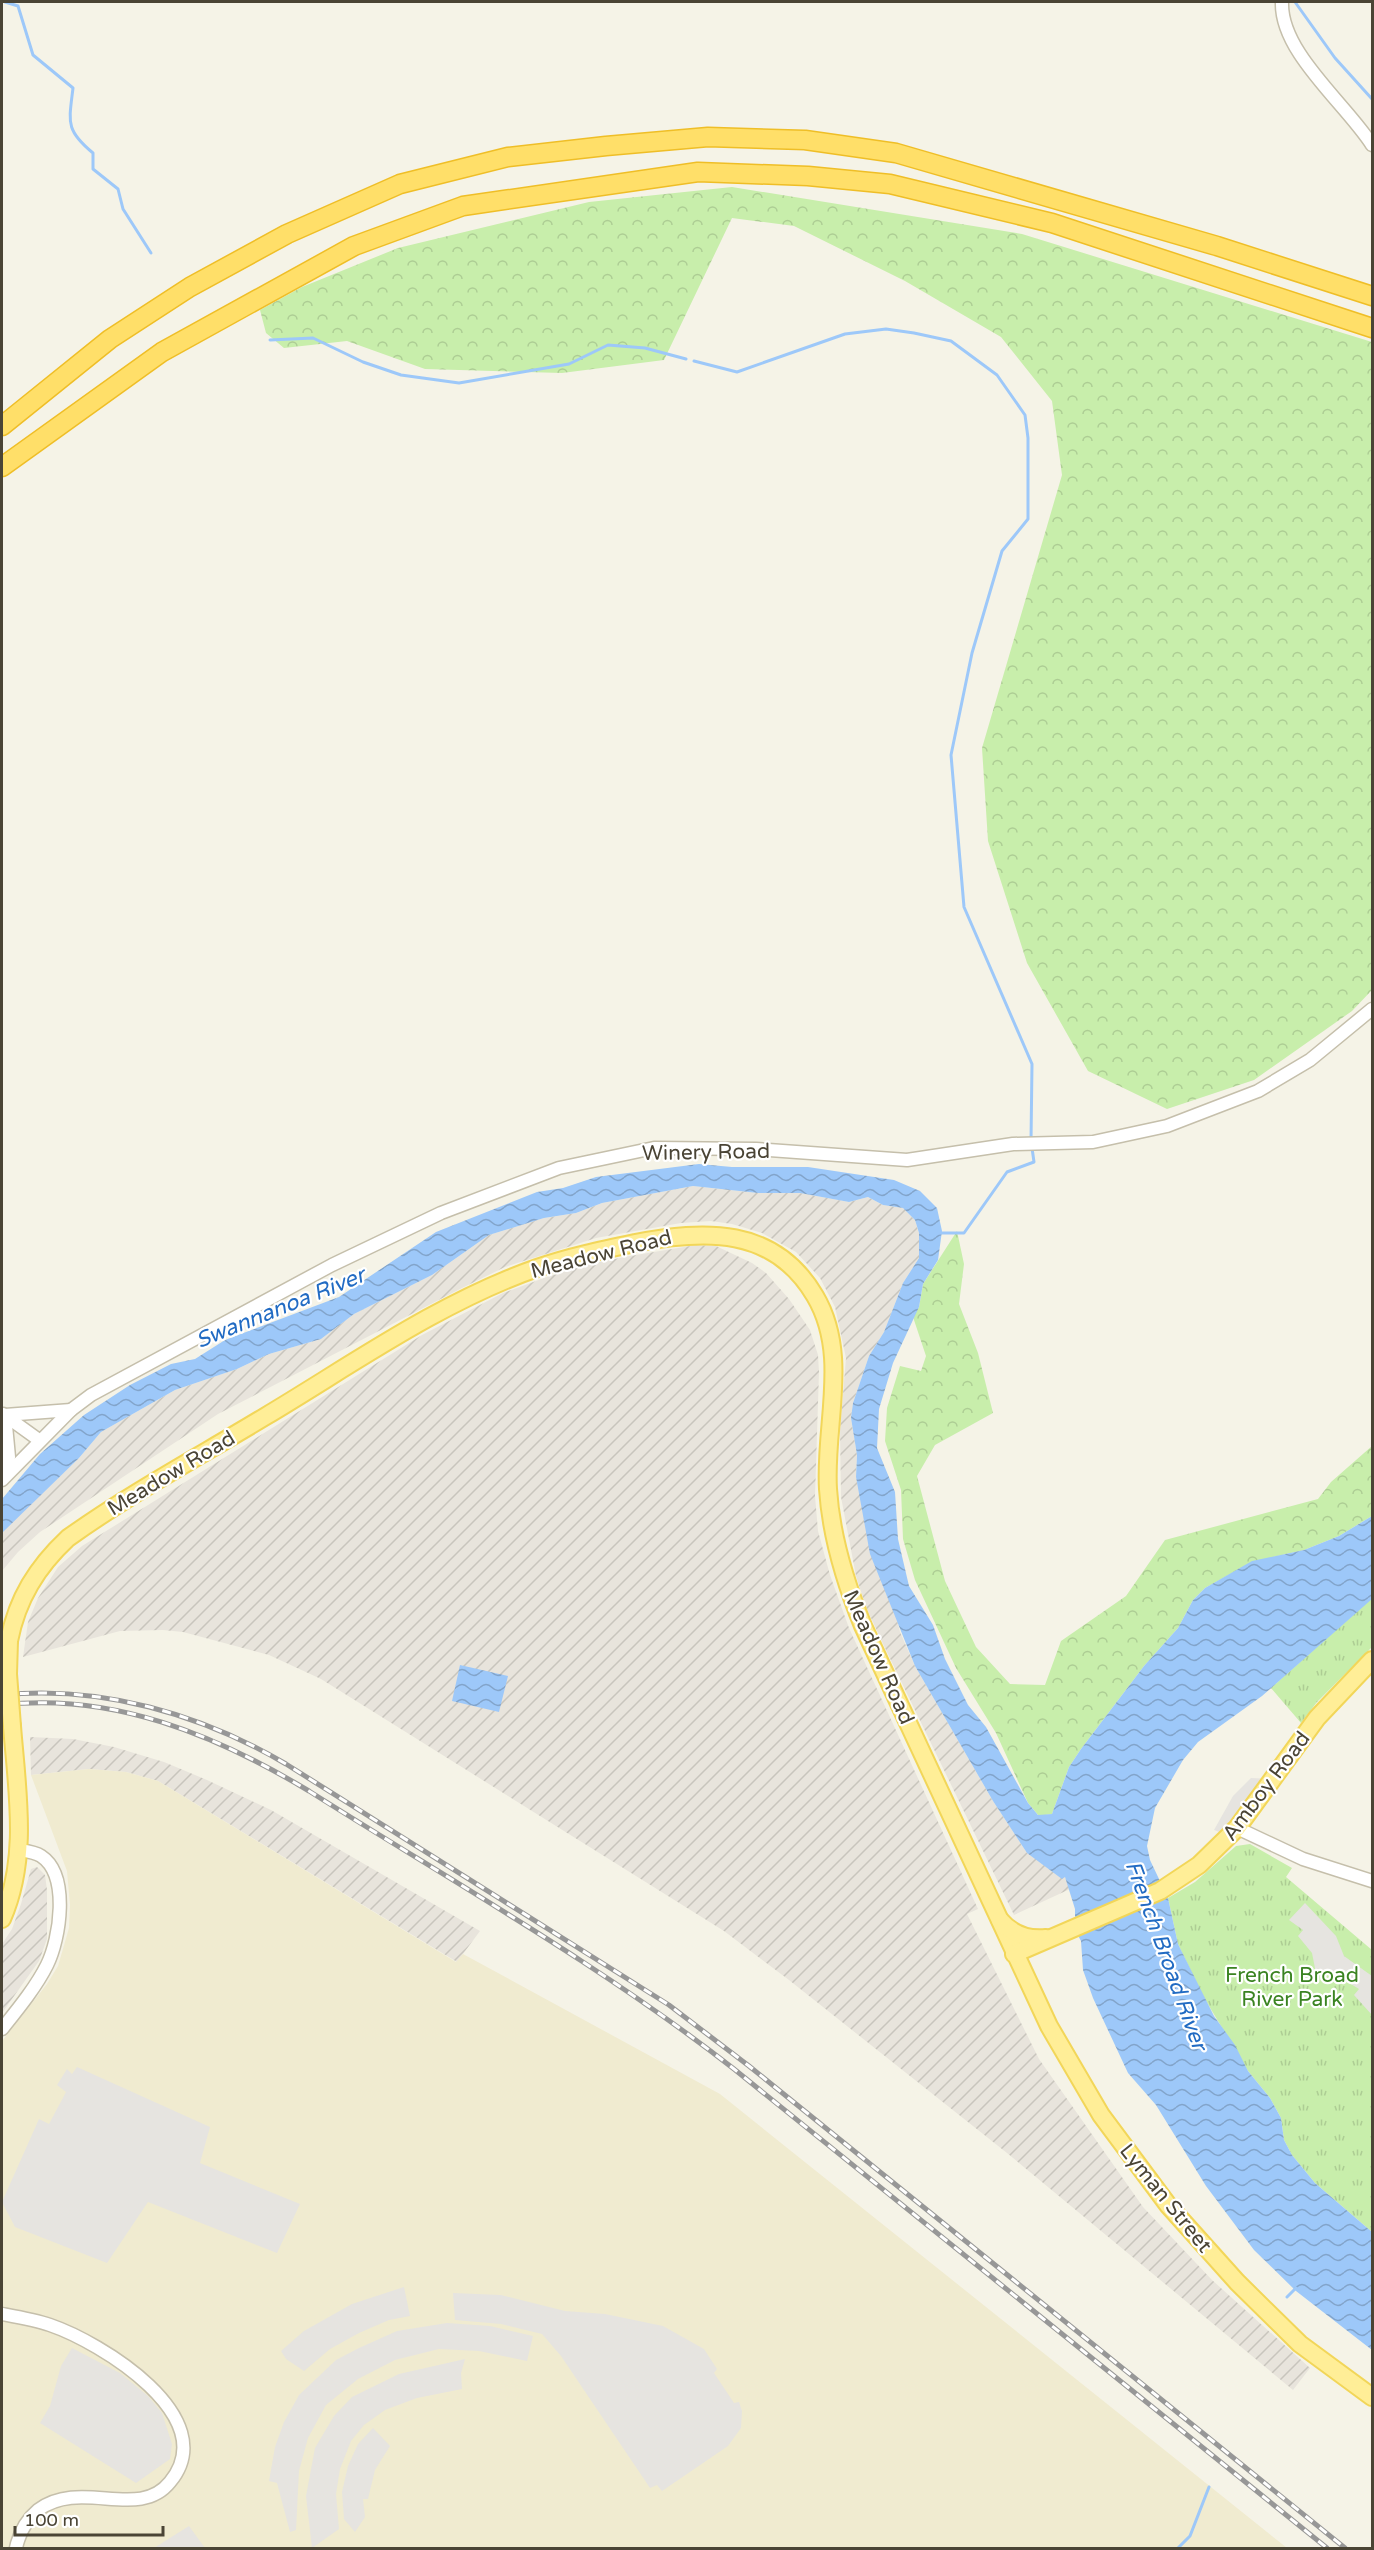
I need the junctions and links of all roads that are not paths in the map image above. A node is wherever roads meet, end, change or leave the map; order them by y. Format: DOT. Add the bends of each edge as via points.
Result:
graph roads {
  1 [pos="1281,7"];
  2 [pos="1372,145"];
  3 [pos="1372,296"];
  4 [pos="1372,328"];
  5 [pos="2,426"];
  6 [pos="2,468"];
  7 [pos="1372,1009"];
  8 [pos="70,1410"];
  9 [pos="3,1414"];
  10 [pos="39,1440"];
  11 [pos="4,1477"];
  12 [pos="1372,1660"];
  13 [pos="1238,1828"];
  14 [pos="19,1850"];
  15 [pos="1372,1881"];
  16 [pos="996,1915"];
  17 [pos="2,1919"];
  18 [pos="1047,1938"];
  19 [pos="1014,1954"];
  20 [pos="2,2029"];
  21 [pos="2,2313"];
  22 [pos="1372,2397"];
  23 [pos="16,2548"];
  1 -- 2 [label="street" via="1301,56"];
  3 -- 5 [label="highway" via="1217,246 896,153 805,140 708,137 606,146 508,157 400,183 287,234 190,288 111,339"];
  4 -- 6 [label="highway" via="1052,223 890,184 698,172 463,207 354,246 162,352"];
  7 -- 8 [label="street, Winery Road" via="1310,1060 1258,1091 1167,1126 1093,1142 1012,1144 907,1160 756,1149 654,1148 558,1168 441,1213 332,1266 91,1395"];
  8 -- 9 [label="street"];
  8 -- 10 [label="street, Winery Road"];
  9 -- 10 [label="street"];
  9 -- 11 [label="street" via="9,1457"];
  10 -- 11 [label="street, Winery Road"];
  12 -- 13 [label="main road, Amboy Road" via="1317,1719"];
  13 -- 15 [label="street" via="1303,1859"];
  13 -- 18 [label="main road, Amboy Road" via="1190,1872 1160,1891"];
  14 -- 16 [label="main road, Meadow Road, bridge" via="9,1641 29,1583 68,1538 454,1305 524,1273 587,1254 705,1233 737,1237 768,1250 787,1264 814,1294 826,1320 834,1361 828,1490 844,1576 863,1626"];
  14 -- 17 [label="main road, Meadow Road" via="14,1887"];
  14 -- 20 [label="street" via="37,1854 50,1865 57,1887 59,1922 46,1966"];
  16 -- 18 [label="main road" via="1016,1933"];
  16 -- 19 [label="main road, Meadow Road"];
  18 -- 19 [label="main road, Amboy Road"];
  19 -- 22 [label="main road, Lyman Street" via="1049,2026 1101,2115 1168,2205 1300,2344"];
  21 -- 23 [label="street" via="64,2331 124,2366 169,2406 182,2434 183,2449 177,2472 156,2494 133,2500 74,2496 59,2499 26,2522"];
}
